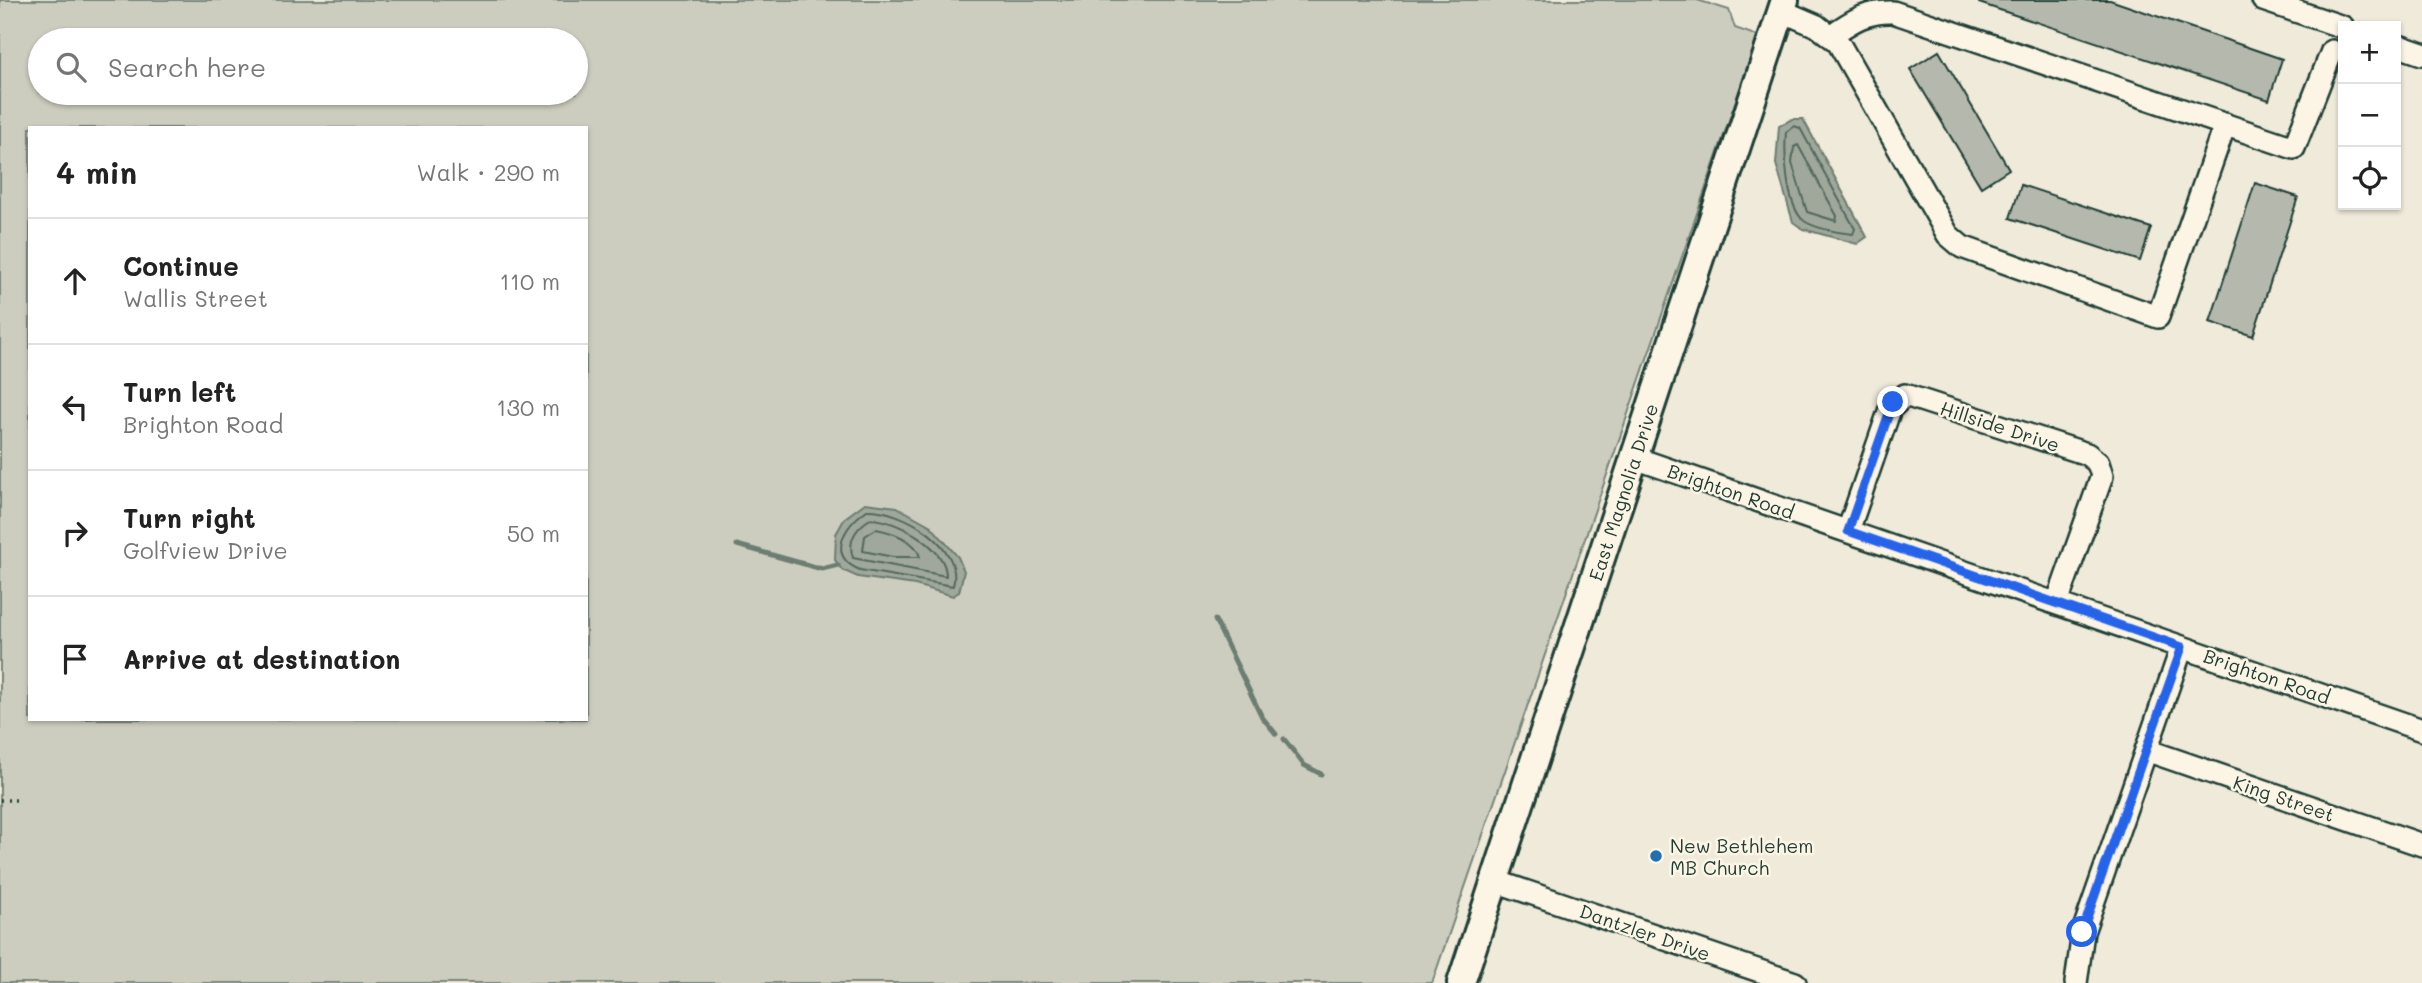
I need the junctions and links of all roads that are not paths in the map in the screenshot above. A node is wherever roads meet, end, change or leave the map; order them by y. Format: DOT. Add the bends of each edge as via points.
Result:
graph roads {
  1 [pos="2263,0"];
  2 [pos="1784,6"];
  3 [pos="2338,25"];
  4 [pos="1830,36"];
  5 [pos="2401,47"];
  6 [pos="2332,51"];
  7 [pos="2422,54"];
  8 [pos="2225,124"];
  9 [pos="1634,458"];
  10 [pos="1848,531"];
  11 [pos="2057,603"];
  12 [pos="2182,647"];
  13 [pos="2422,730"];
  14 [pos="2146,750"];
  15 [pos="2422,845"];
  16 [pos="1494,881"];
  17 [pos="1461,983"];
  18 [pos="1795,983"];
  19 [pos="2076,983"];
  1 -- 3 [label="street"];
  2 -- 4 [label="street"];
  2 -- 9 [label="main road, East Magnolia Drive"];
  4 -- 8 [label="street" via="1858,16 1893,12"];
  4 -- 8 [label="street" via="1838,42 1948,235 1979,255 2158,317"];
  5 -- 7 [label="street"];
  6 -- 8 [label="street" via="2294,148"];
  9 -- 10 [label="street, Brighton Road"];
  9 -- 16 [label="main road, East Magnolia Drive"];
  10 -- 11 [label="street, Brighton Road"];
  10 -- 11 [label="street, Hillside Drive" via="1890,408 1905,395 2094,459 2102,476"];
  11 -- 12 [label="street, Brighton Road"];
  12 -- 13 [label="street, Brighton Road"];
  12 -- 14 [label="street"];
  14 -- 15 [label="street, King Street"];
  14 -- 19 [label="street" via="2082,932"];
  16 -- 17 [label="main road, East Magnolia Drive"];
  16 -- 18 [label="street, Dantzler Drive"];
}
